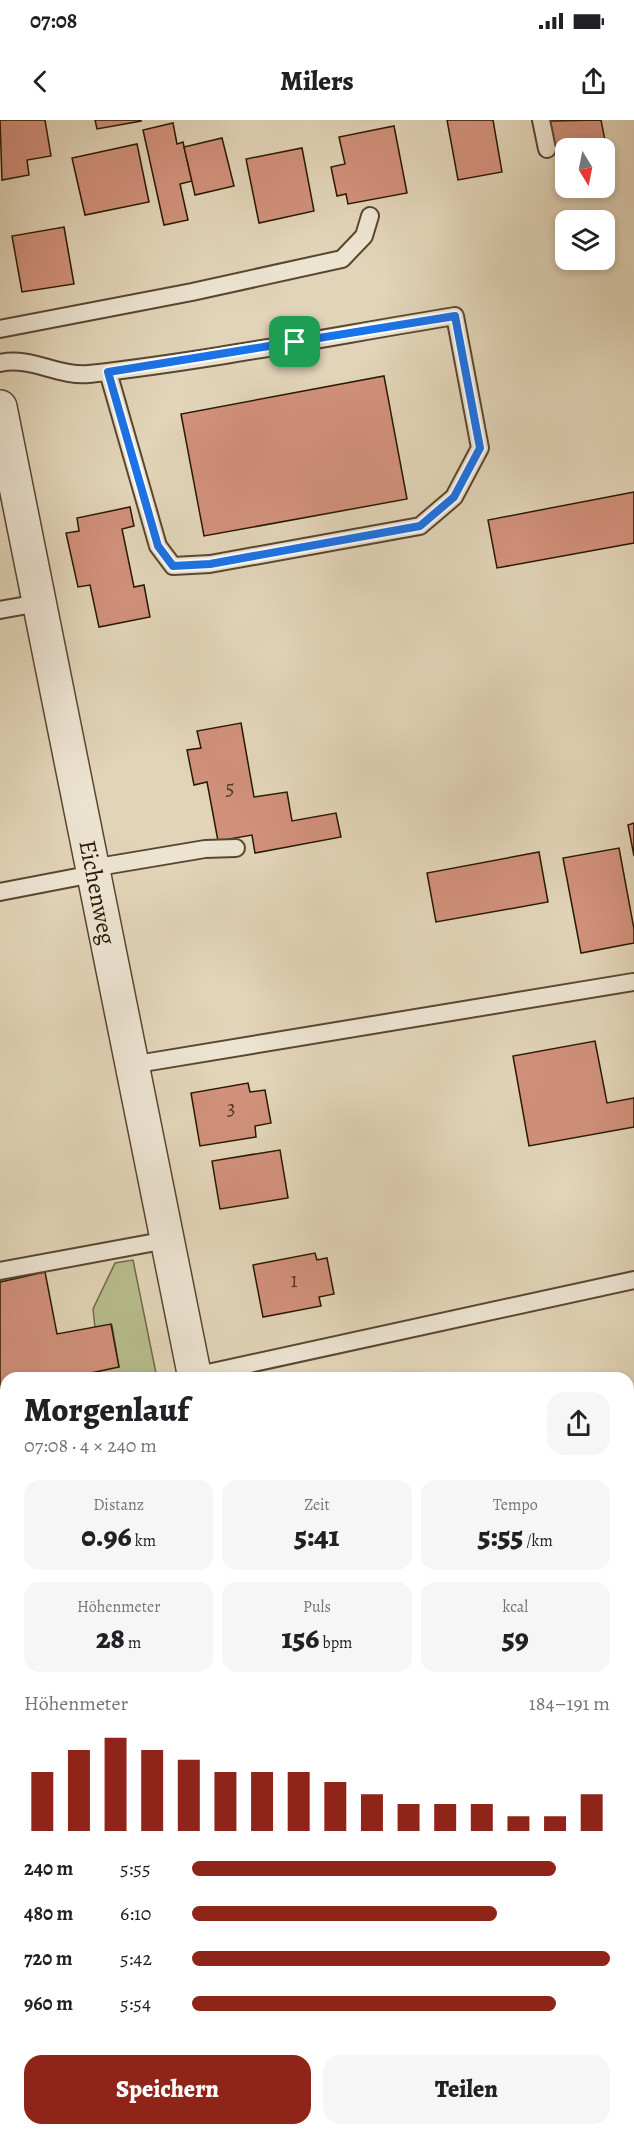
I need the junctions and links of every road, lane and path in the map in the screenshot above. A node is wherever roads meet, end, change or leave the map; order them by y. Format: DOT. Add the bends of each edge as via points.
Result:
graph roads {
  1 [pos="541,120"];
  2 [pos="547,150"];
  3 [pos="370,216"];
  4 [pos="0,328"];
  5 [pos="0,363"];
  6 [pos="108,372"];
  7 [pos="0,406"];
  8 [pos="39,603"];
  9 [pos="0,610"];
  10 [pos="236,848"];
  11 [pos="93,871"];
  12 [pos="0,892"];
  13 [pos="633,982"];
  14 [pos="131,1065"];
  15 [pos="166,1240"];
  16 [pos="0,1271"];
  17 [pos="634,1280"];
  18 [pos="193,1372"];
  19 [pos="217,1372"];
  1 -- 2 [label="lane"];
  3 -- 4 [label="lane" via="364,236 342,259"];
  5 -- 6 [label="lane" via="16,360 72,375"];
  6 -- 6 [label="lane" via="158,546 173,566 210,564 420,526 454,497 480,448 455,316"];
  7 -- 8 [label="street, Eichenweg"];
  8 -- 9 [label="lane"];
  8 -- 11 [label="street, Eichenweg"];
  10 -- 11 [label="lane" via="205,849"];
  11 -- 12 [label="lane"];
  11 -- 14 [label="street, Eichenweg"];
  13 -- 14 [label="lane"];
  14 -- 15 [label="street, Eichenweg"];
  15 -- 16 [label="lane"];
  15 -- 18 [label="street, Eichenweg"];
  17 -- 19 [label="lane"];
}
